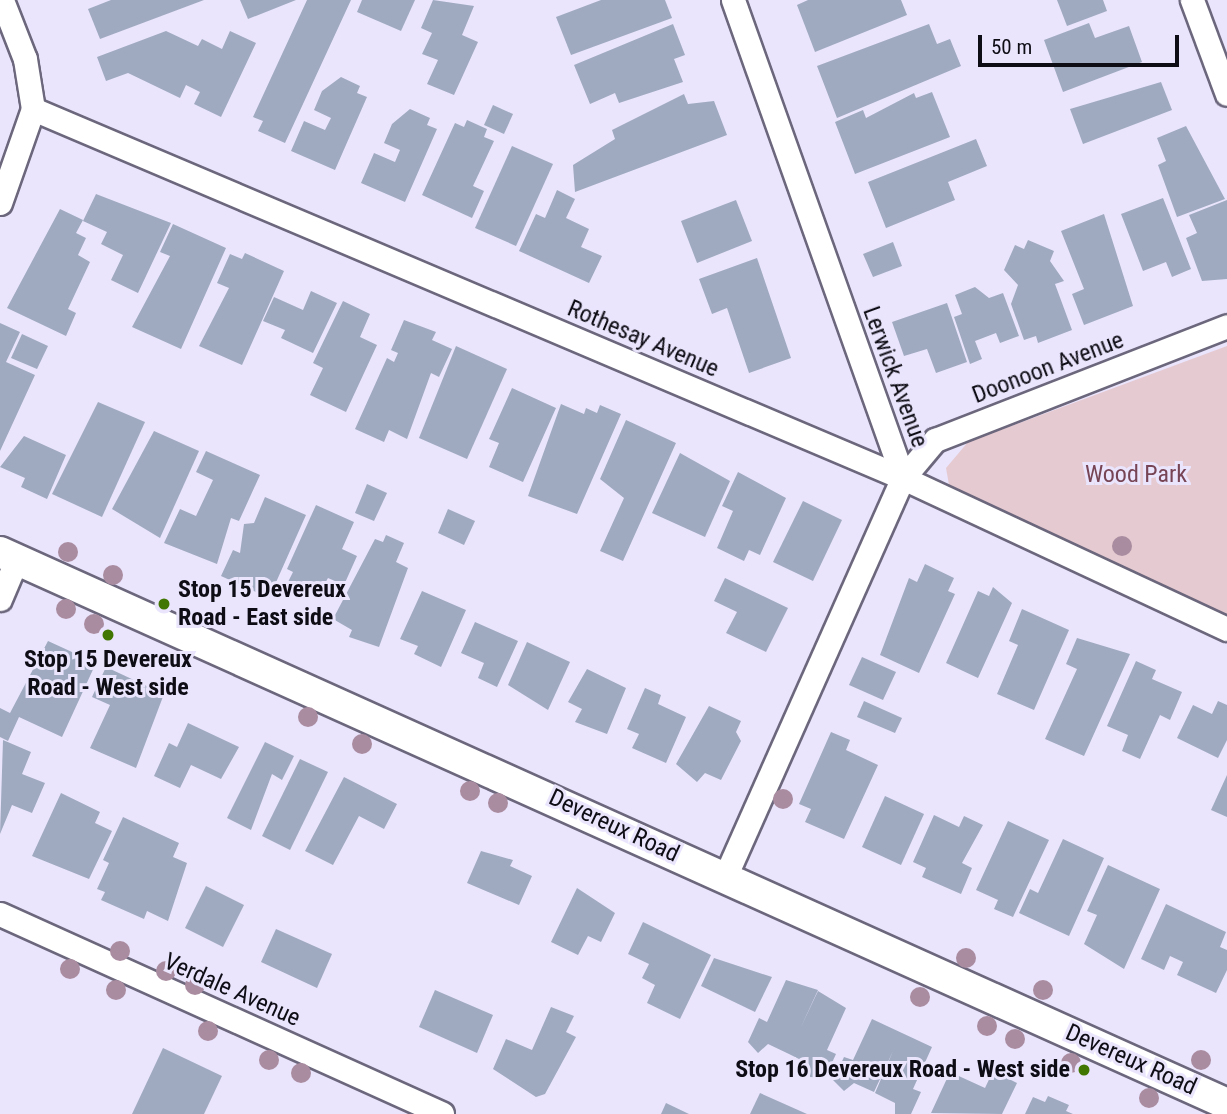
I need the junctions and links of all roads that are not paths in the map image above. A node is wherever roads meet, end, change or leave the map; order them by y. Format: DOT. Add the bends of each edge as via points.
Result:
graph roads {
  1 [pos="2,0"];
  2 [pos="733,0"];
  3 [pos="1192,0"];
  4 [pos="1227,94"];
  5 [pos="33,109"];
  6 [pos="0,203"];
  7 [pos="1227,326"];
  8 [pos="903,478"];
  9 [pos="9,556"];
  10 [pos="0,598"];
  11 [pos="1227,629"];
  12 [pos="725,877"];
  13 [pos="0,914"];
  14 [pos="1227,1104"];
  15 [pos="442,1114"];
  1 -- 5 [label="street" via="25,59"];
  2 -- 8 [label="street, Lerwick Avenue"];
  3 -- 4 [label="street"];
  5 -- 6 [label="street"];
  5 -- 8 [label="street, Rothesay Avenue"];
  7 -- 8 [label="street, Doonoon Avenue" via="935,440"];
  8 -- 11 [label="street, Rothesay Avenue"];
  8 -- 12 [label="street, Lerwick Avenue"];
  9 -- 10 [label="street"];
  9 -- 12 [label="street, Devereux Road"];
  12 -- 14 [label="street, Devereux Road"];
  13 -- 15 [label="street, Verdale Avenue"];
}
